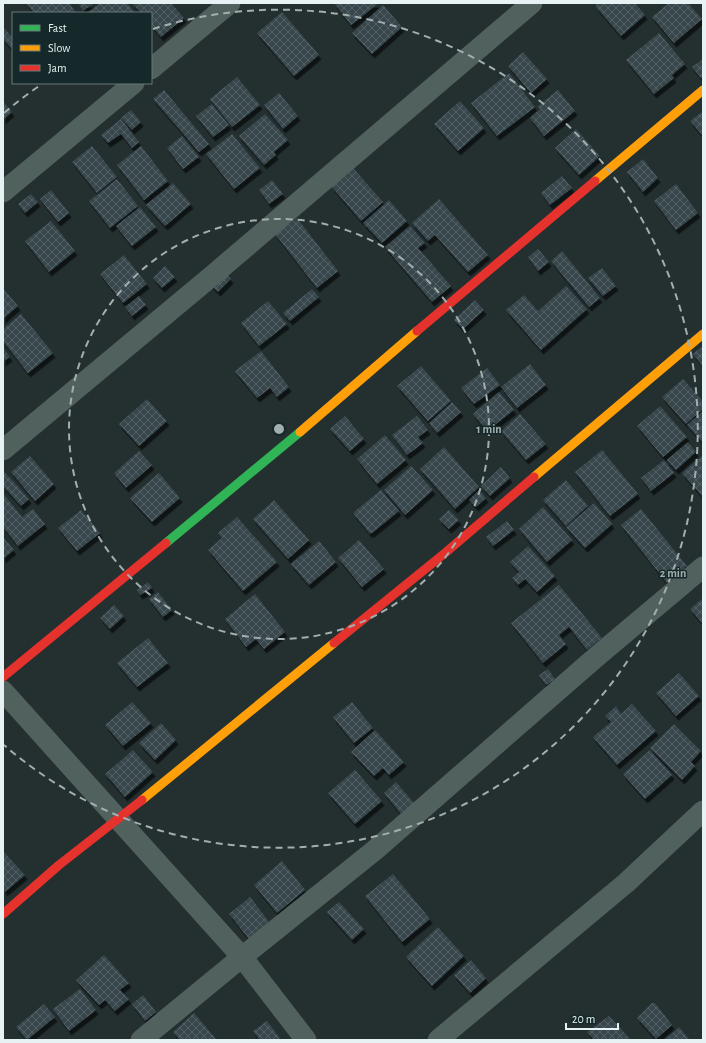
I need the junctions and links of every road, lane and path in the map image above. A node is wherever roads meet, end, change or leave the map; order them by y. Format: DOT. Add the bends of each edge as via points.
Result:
graph roads {
  1 [pos="230,3"];
  2 [pos="532,3"];
  3 [pos="152,68"];
  4 [pos="133,84"];
  5 [pos="703,90"];
  6 [pos="3,192"];
  7 [pos="703,334"];
  8 [pos="3,450"];
  9 [pos="703,567"];
  10 [pos="3,677"];
  11 [pos="3,691"];
  12 [pos="703,811"];
  13 [pos="118,820"];
  14 [pos="3,914"];
  15 [pos="242,957"];
  16 [pos="141,1040"];
  17 [pos="306,1040"];
  18 [pos="438,1040"];
  1 -- 3 [label="street"];
  2 -- 8 [label="street"];
  4 -- 6 [label="street"];
  5 -- 10 [label="street" via="264,463"];
  7 -- 13 [label="street" via="439,558"];
  9 -- 15 [label="street" via="375,850"];
  11 -- 13 [label="street"];
  12 -- 18 [label="street" via="626,883"];
  13 -- 14 [label="street" via="59,865"];
  13 -- 15 [label="street"];
  15 -- 16 [label="street"];
  15 -- 17 [label="street"];
}
